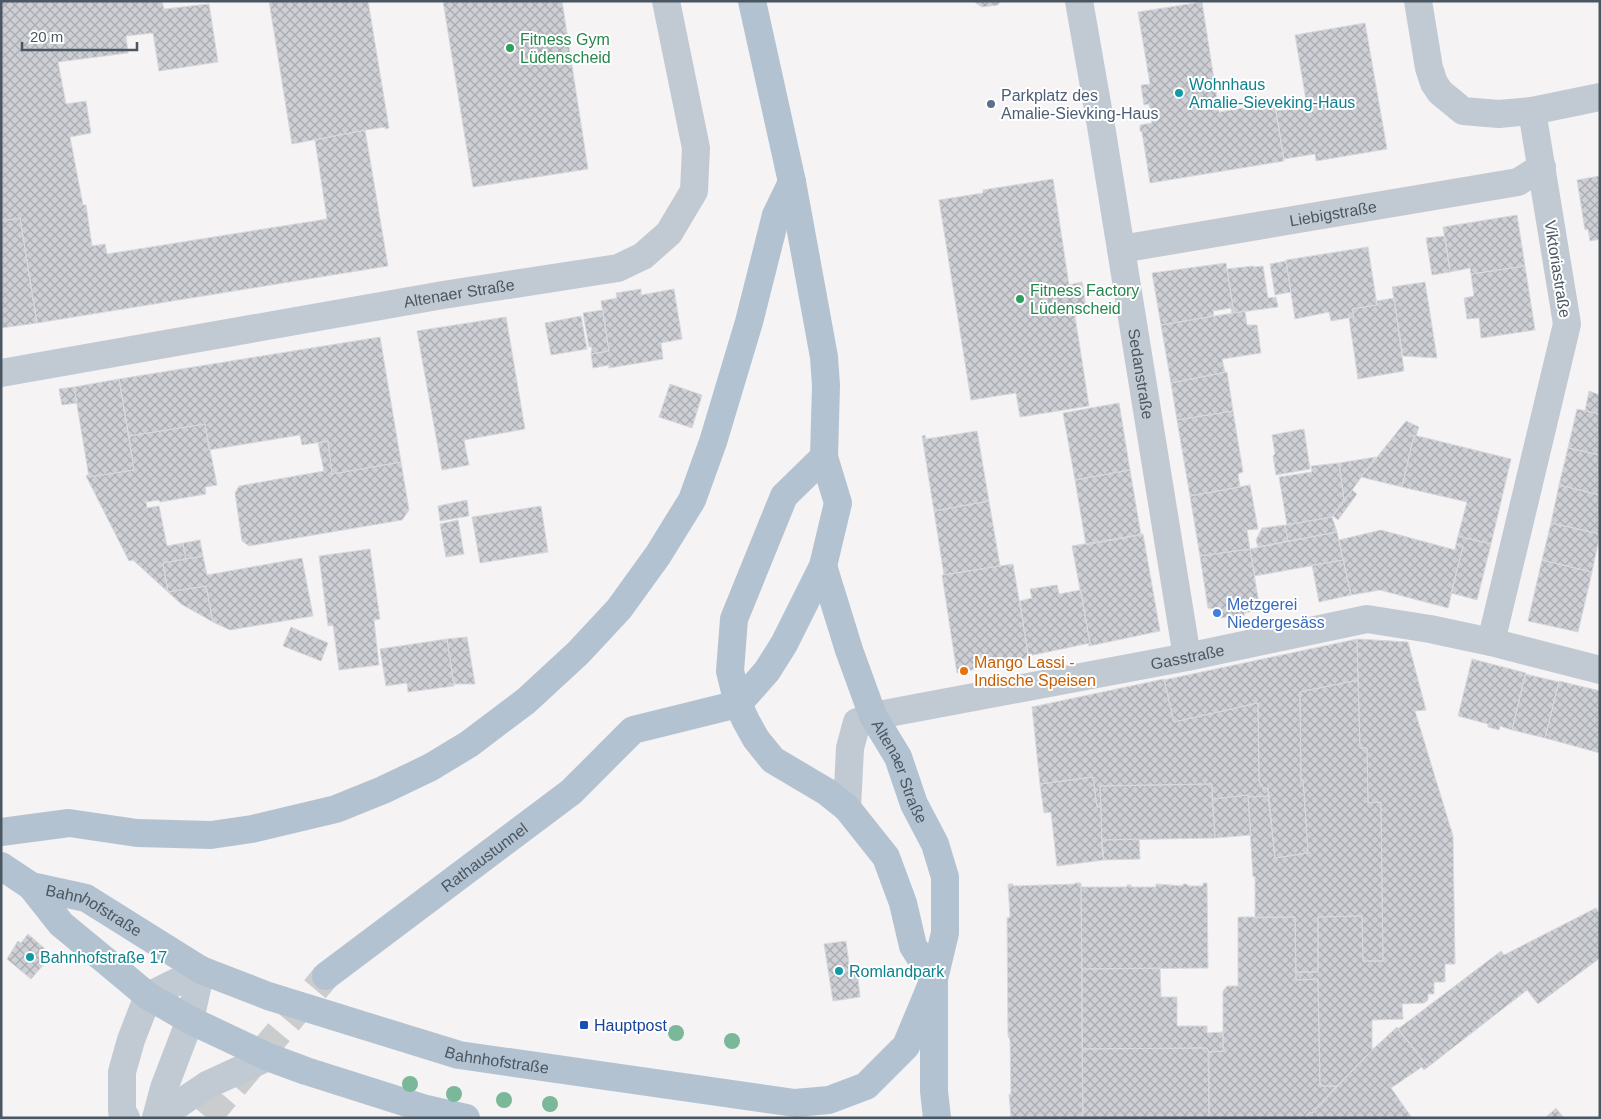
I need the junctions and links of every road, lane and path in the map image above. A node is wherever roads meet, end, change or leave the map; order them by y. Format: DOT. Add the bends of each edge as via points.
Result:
graph roads {
  1 [pos="666,1"];
  2 [pos="752,1"];
  3 [pos="1079,1"];
  4 [pos="1418,1"];
  5 [pos="1600,98"];
  6 [pos="1532,111"];
  7 [pos="1542,167"];
  8 [pos="792,182"];
  9 [pos="1121,249"];
  10 [pos="1,373"];
  11 [pos="824,457"];
  12 [pos="823,566"];
  13 [pos="1491,642"];
  14 [pos="1187,657"];
  15 [pos="1600,670"];
  16 [pos="738,704"];
  17 [pos="873,716"];
  18 [pos="847,808"];
  19 [pos="1,832"];
  20 [pos="1,866"];
  21 [pos="31,886"];
  22 [pos="201,970"];
  23 [pos="326,976"];
  24 [pos="934,980"];
  25 [pos="148,996"];
  26 [pos="190,1020"];
  27 [pos="268,1057"];
  28 [pos="935,1115"];
  29 [pos="126,1118"];
  30 [pos="157,1118"];
  31 [pos="466,1118"];
  1 -- 10 [label="street, Altenaer Straße" via="696,148 695,182 694,191 669,233 643,256 618,268 443,294"];
  2 -- 8 [label="main road"];
  3 -- 9 [label="street, Sedanstraße"];
  4 -- 6 [label="street" via="1429,68 1434,83 1445,97 1463,111 1499,114"];
  5 -- 6 [label="street"];
  6 -- 7 [label="street, Viktoriastraße"];
  7 -- 9 [label="street, Liebigstraße" via="1518,182"];
  7 -- 13 [label="street, Viktoriastraße" via="1567,324"];
  8 -- 11 [label="main road" via="824,357"];
  8 -- 19 [label="main road" via="776,215 749,322 692,500 619,609 526,701 469,744 431,767 336,809 211,835 137,833 70,823"];
  9 -- 14 [label="street, Sedanstraße"];
  11 -- 12 [label="main road" via="838,503"];
  11 -- 16 [label="main road" via="784,496 734,619 730,671"];
  12 -- 16 [label="main road" via="784,644 767,671"];
  12 -- 17 [label="main road, Altenaer Straße"];
  13 -- 14 [label="street, Gasstraße" via="1367,619"];
  13 -- 15 [label="street, Gasstraße"];
  14 -- 17 [label="street, Gasstraße"];
  16 -- 18 [label="main road" via="756,739 772,760 827,792"];
  16 -- 23 [label="main road, Rathaustunnel" via="633,730 571,792"];
  17 -- 18 [label="street, Gasstraße" via="857,722 850,748"];
  17 -- 24 [label="main road, Altenaer Straße" via="898,757 914,804 935,844 945,878 945,933"];
  18 -- 24 [label="main road" via="886,857 903,903 913,946"];
  20 -- 21 [label="main road, Bahnhofstraße"];
  21 -- 22 [label="main road, Bahnhofstraße" via="86,898"];
  21 -- 25 [label="main road, Bahnhofstraße" via="61,924"];
  22 -- 24 [label="main road, Bahnhofstraße" via="268,996 459,1055 795,1103 829,1100 866,1086 906,1046"];
  22 -- 25 [label="street"];
  22 -- 26 [label="street"];
  24 -- 28 [label="main road, Altenaer Straße"];
  25 -- 26 [label="main road, Bahnhofstraße"];
  25 -- 29 [label="street" via="122,1072 122,1111"];
  26 -- 27 [label="main road, Bahnhofstraße"];
  26 -- 30 [label="street" via="164,1088"];
  27 -- 30 [label="street" via="207,1085"];
  27 -- 31 [label="main road, Bahnhofstraße" via="426,1109"];
}
